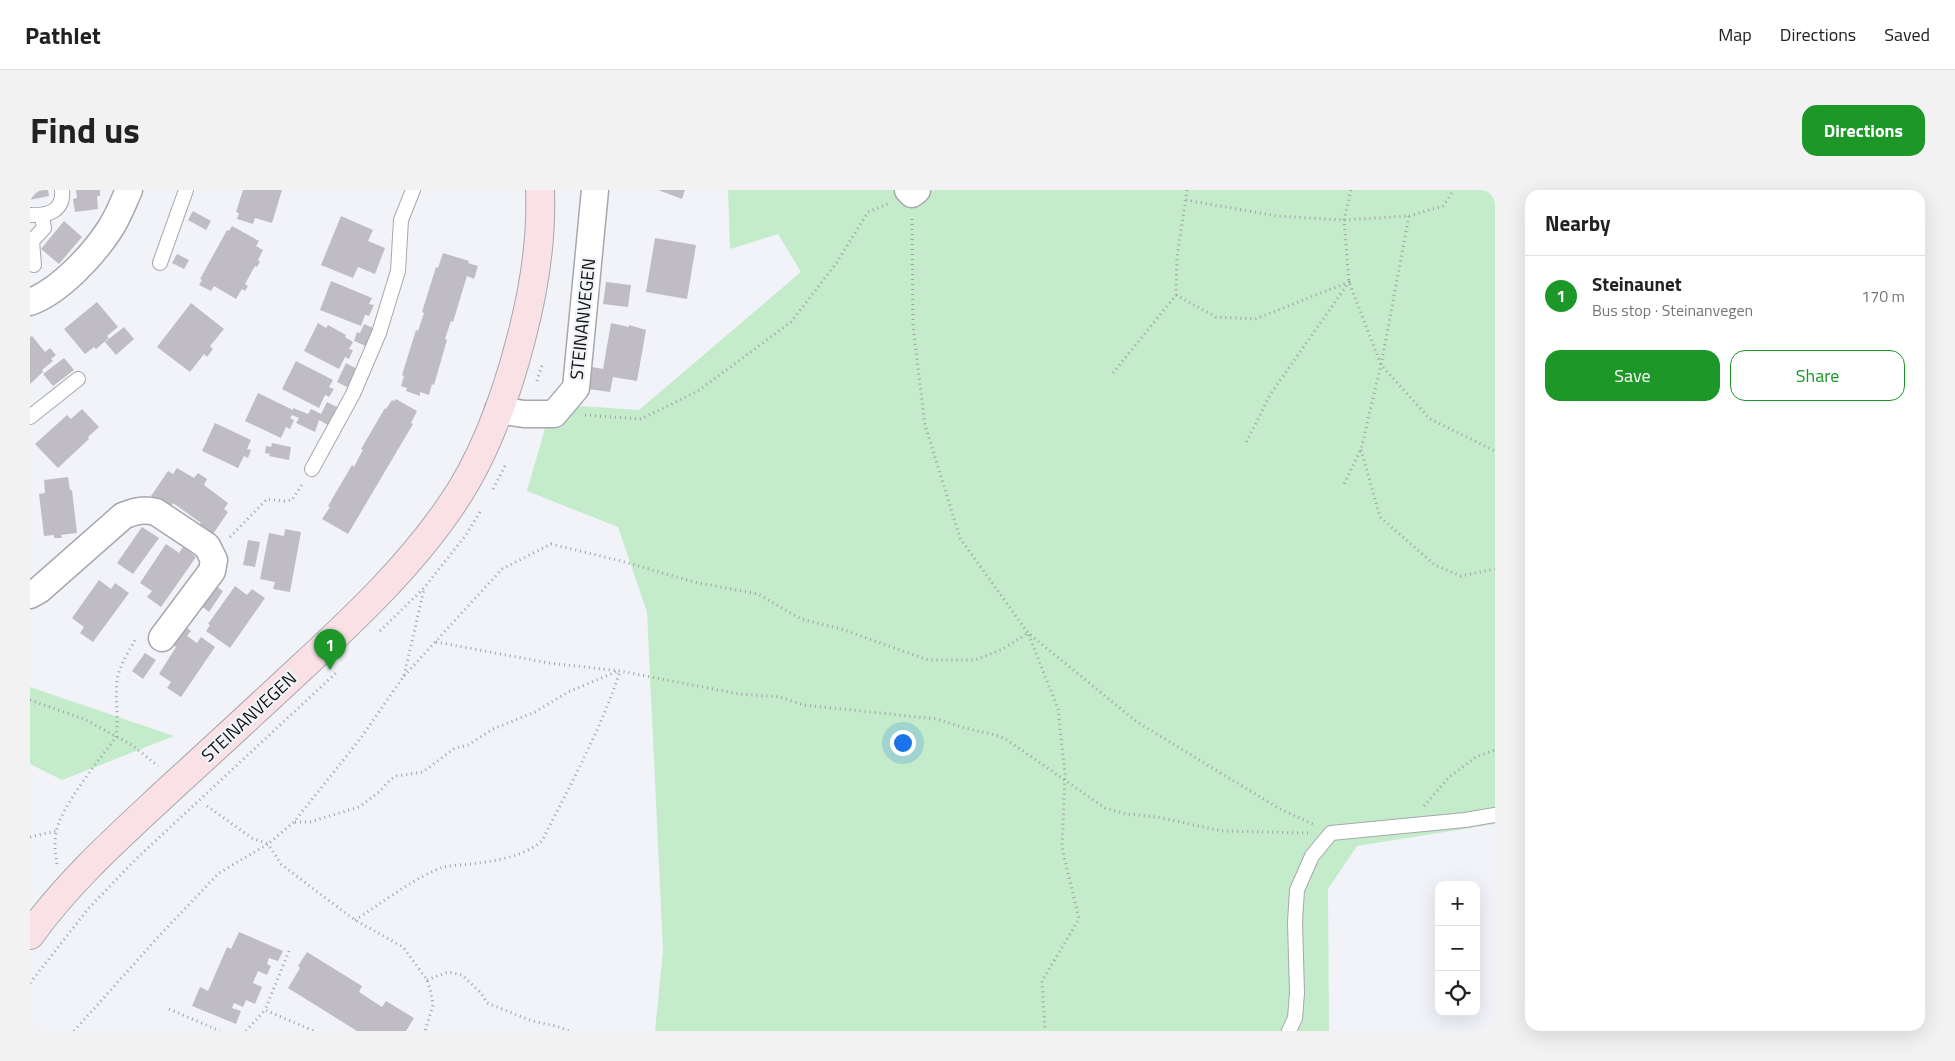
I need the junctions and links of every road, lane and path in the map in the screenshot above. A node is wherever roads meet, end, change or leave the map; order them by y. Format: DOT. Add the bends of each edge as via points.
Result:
graph roads {
  1 [pos="62,190"];
  2 [pos="129,190"];
  3 [pos="186,190"];
  4 [pos="412,190"];
  5 [pos="540,190"];
  6 [pos="595,190"];
  7 [pos="1187,190"];
  8 [pos="1351,190"];
  9 [pos="1454,190"];
  10 [pos="912,191"];
  11 [pos="1186,200"];
  12 [pos="36,215"];
  13 [pos="1409,216"];
  14 [pos="1344,220"];
  15 [pos="160,263"];
  16 [pos="34,265"];
  17 [pos="1349,282"];
  18 [pos="1176,295"];
  19 [pos="30,302"];
  20 [pos="1380,365"];
  21 [pos="1113,373"];
  22 [pos="78,379"];
  23 [pos="498,410"];
  24 [pos="554,414"];
  25 [pos="30,417"];
  26 [pos="1245,445"];
  27 [pos="1361,449"];
  28 [pos="1495,451"];
  29 [pos="312,469"];
  30 [pos="1343,486"];
  31 [pos="229,538"];
  32 [pos="1495,569"];
  33 [pos="424,588"];
  34 [pos="30,595"];
  35 [pos="1028,633"];
  36 [pos="151,635"];
  37 [pos="435,642"];
  38 [pos="620,671"];
  39 [pos="404,676"];
  40 [pos="30,700"];
  41 [pos="116,736"];
  42 [pos="1495,750"];
  43 [pos="164,771"];
  44 [pos="1065,782"];
  45 [pos="207,806"];
  46 [pos="1495,815"];
  47 [pos="294,822"];
  48 [pos="1416,825"];
  49 [pos="56,831"];
  50 [pos="1331,833"];
  51 [pos="30,837"];
  52 [pos="268,844"];
  53 [pos="75,880"];
  54 [pos="355,920"];
  55 [pos="30,935"];
  56 [pos="289,951"];
  57 [pos="427,980"];
  58 [pos="169,1009"];
  59 [pos="265,1010"];
  60 [pos="74,1031"];
  61 [pos="220,1031"];
  62 [pos="246,1031"];
  63 [pos="314,1031"];
  64 [pos="425,1031"];
  65 [pos="569,1031"];
  66 [pos="1045,1031"];
  67 [pos="1289,1031"];
  1 -- 12 [label="lane" via="56,210"];
  2 -- 19 [label="street" via="111,228 86,259 62,283"];
  3 -- 15 [label="lane"];
  4 -- 29 [label="lane" via="401,220 398,271 379,333 353,394"];
  5 -- 23 [label="main road, STEINANVEGEN" via="539,240 532,292 514,368"];
  6 -- 24 [label="street, STEINANVEGEN" via="576,388"];
  7 -- 11 [label="path"];
  8 -- 14 [label="path"];
  9 -- 13 [label="path" via="1443,206"];
  10 -- 24 [label="path" via="868,212 835,265 791,322 698,391 641,419"];
  10 -- 35 [label="path" via="913,326 925,425 960,538"];
  11 -- 14 [label="path" via="1277,216"];
  11 -- 18 [label="path" via="1177,257"];
  12 -- 16 [label="lane" via="44,228 32,241"];
  13 -- 14 [label="path"];
  13 -- 20 [label="path"];
  14 -- 17 [label="path"];
  17 -- 18 [label="path" via="1255,319 1216,316"];
  17 -- 20 [label="path"];
  17 -- 26 [label="path" via="1270,395"];
  18 -- 21 [label="path"];
  20 -- 27 [label="path"];
  20 -- 28 [label="path" via="1430,419"];
  22 -- 25 [label="lane"];
  23 -- 24 [label="street"];
  23 -- 53 [label="main road, STEINANVEGEN" via="489,435 452,505 408,562 337,635"];
  27 -- 30 [label="path"];
  27 -- 32 [label="path" via="1380,517 1435,565 1461,576"];
  29 -- 31 [label="path" via="292,500 267,499"];
  33 -- 39 [label="path"];
  34 -- 36 [label="street" via="123,516 146,509 156,512 207,546 214,560 212,571"];
  35 -- 37 [label="path" via="1003,649 975,660 928,660 841,628 801,620 758,594 694,582 551,544 502,569"];
  35 -- 44 [label="path" via="1058,709"];
  35 -- 50 [label="path" via="1137,722 1280,809"];
  36 -- 41 [label="path" via="121,666 117,681"];
  37 -- 38 [label="path" via="549,663"];
  37 -- 39 [label="path"];
  38 -- 44 [label="path" via="739,694 780,697 804,705 937,719 1007,740"];
  38 -- 47 [label="path" via="568,692 536,712 493,729 468,745 455,748 423,772 391,779 359,807 310,822"];
  38 -- 54 [label="path" via="592,742 542,841 523,853 444,867"];
  39 -- 47 [label="path" via="360,739"];
  40 -- 41 [label="path" via="84,719"];
  41 -- 43 [label="path"];
  41 -- 49 [label="path" via="70,801"];
  42 -- 48 [label="path" via="1476,757 1449,777 1424,806"];
  44 -- 50 [label="path" via="1105,808 1126,814 1222,831"];
  44 -- 66 [label="path" via="1062,848 1079,919 1042,981"];
  45 -- 52 [label="path" via="252,838"];
  46 -- 48 [label="lane"];
  47 -- 52 [label="path"];
  48 -- 50 [label="lane"];
  49 -- 51 [label="path"];
  49 -- 53 [label="path" via="58,866"];
  50 -- 67 [label="lane" via="1312,856 1297,890 1297,993 1295,1018"];
  52 -- 54 [label="path" via="282,864"];
  52 -- 60 [label="path" via="219,873"];
  53 -- 55 [label="main road, STEINANVEGEN"];
  54 -- 57 [label="path" via="403,948"];
  56 -- 59 [label="path"];
  57 -- 64 [label="path" via="433,1005"];
  57 -- 65 [label="path" via="448,972 462,975 488,1002 532,1022"];
  58 -- 61 [label="path"];
  59 -- 62 [label="path"];
  59 -- 63 [label="path"];
}
